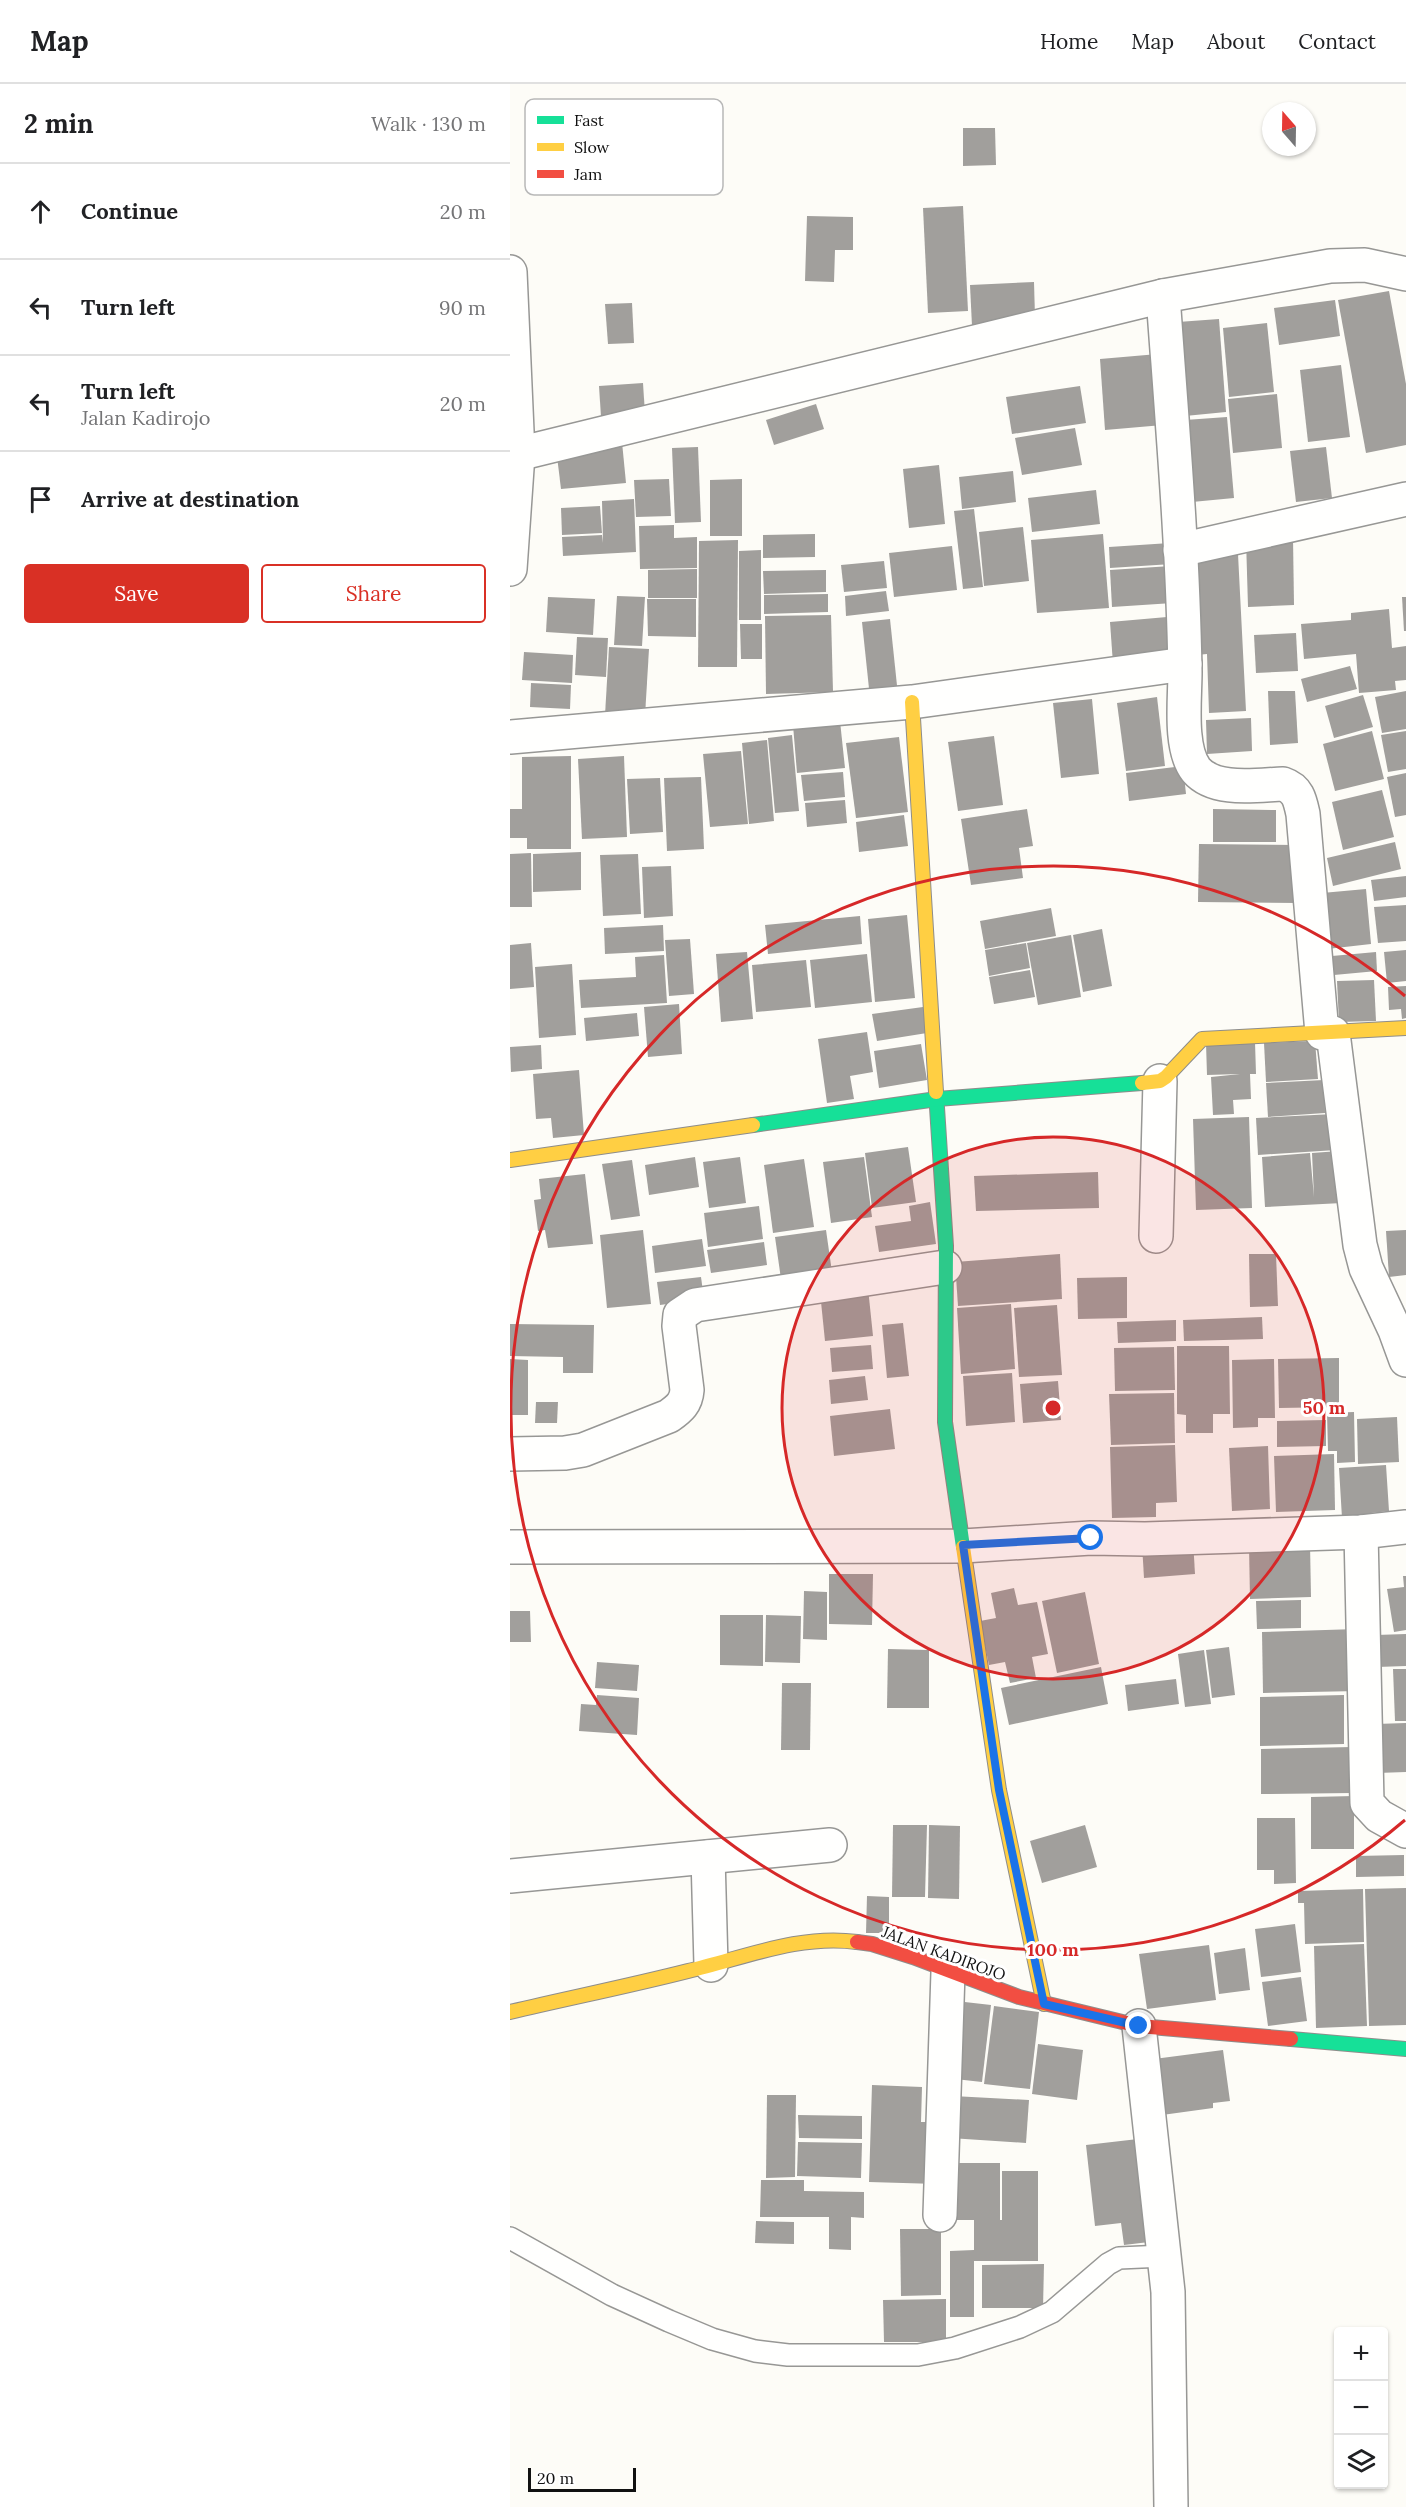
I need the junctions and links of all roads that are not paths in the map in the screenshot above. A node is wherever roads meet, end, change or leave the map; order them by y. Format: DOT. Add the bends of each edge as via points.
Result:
graph roads {
  1 [pos="510,272"];
  2 [pos="1406,274"];
  3 [pos="1163,296"];
  4 [pos="518,454"];
  5 [pos="1406,499"];
  6 [pos="1180,550"];
  7 [pos="510,569"];
  8 [pos="1185,664"];
  9 [pos="912,702"];
  10 [pos="510,737"];
  11 [pos="1406,1028"];
  12 [pos="1328,1033"];
  13 [pos="1160,1081"];
  14 [pos="936,1099"];
  15 [pos="510,1160"];
  16 [pos="1156,1236"];
  17 [pos="945,1267"];
  18 [pos="1406,1360"];
  19 [pos="510,1455"];
  20 [pos="1406,1527"];
  21 [pos="1361,1532"];
  22 [pos="963,1545"];
  23 [pos="510,1547"];
  24 [pos="1406,1831"];
  25 [pos="830,1845"];
  26 [pos="708,1857"];
  27 [pos="510,1876"];
  28 [pos="711,1965"];
  29 [pos="948,1972"];
  30 [pos="1044,2004"];
  31 [pos="510,2012"];
  32 [pos="1139,2026"];
  33 [pos="1406,2049"];
  34 [pos="940,2215"];
  35 [pos="510,2238"];
  36 [pos="1164,2256"];
  37 [pos="1171,2507"];
  1 -- 4 [label="street"];
  2 -- 3 [label="street" via="1365,265 1330,266"];
  3 -- 4 [label="street"];
  3 -- 6 [label="street"];
  4 -- 7 [label="street"];
  5 -- 6 [label="street"];
  6 -- 8 [label="street"];
  8 -- 9 [label="street"];
  8 -- 12 [label="street" via="1186,745 1198,772 1225,784 1283,784 1298,795"];
  9 -- 10 [label="street"];
  9 -- 14 [label="street"];
  11 -- 12 [label="street"];
  12 -- 13 [label="street" via="1202,1039"];
  12 -- 18 [label="street" via="1360,1245"];
  13 -- 14 [label="street"];
  13 -- 16 [label="street"];
  14 -- 15 [label="street"];
  14 -- 17 [label="street"];
  17 -- 19 [label="street" via="695,1305 680,1315 687,1390 681,1407 669,1416 583,1450"];
  17 -- 22 [label="street" via="945,1422"];
  20 -- 21 [label="street"];
  21 -- 22 [label="street"];
  21 -- 24 [label="street" via="1367,1803 1379,1816"];
  22 -- 23 [label="street"];
  22 -- 30 [label="street" via="999,1790"];
  25 -- 26 [label="street"];
  26 -- 27 [label="street"];
  26 -- 28 [label="street"];
  28 -- 29 [label="street, JALAN KADIROJO" via="813,1940 843,1940 903,1953"];
  28 -- 31 [label="street, JALAN KADIROJO"];
  29 -- 30 [label="street, JALAN KADIROJO"];
  29 -- 34 [label="street"];
  30 -- 32 [label="street, JALAN KADIROJO"];
  32 -- 33 [label="street, JALAN KADIROJO"];
  32 -- 36 [label="street"];
  35 -- 36 [label="lane" via="612,2295 669,2321 712,2339 788,2355 918,2355 955,2348 1052,2312 1119,2258"];
  36 -- 37 [label="street"];
}
